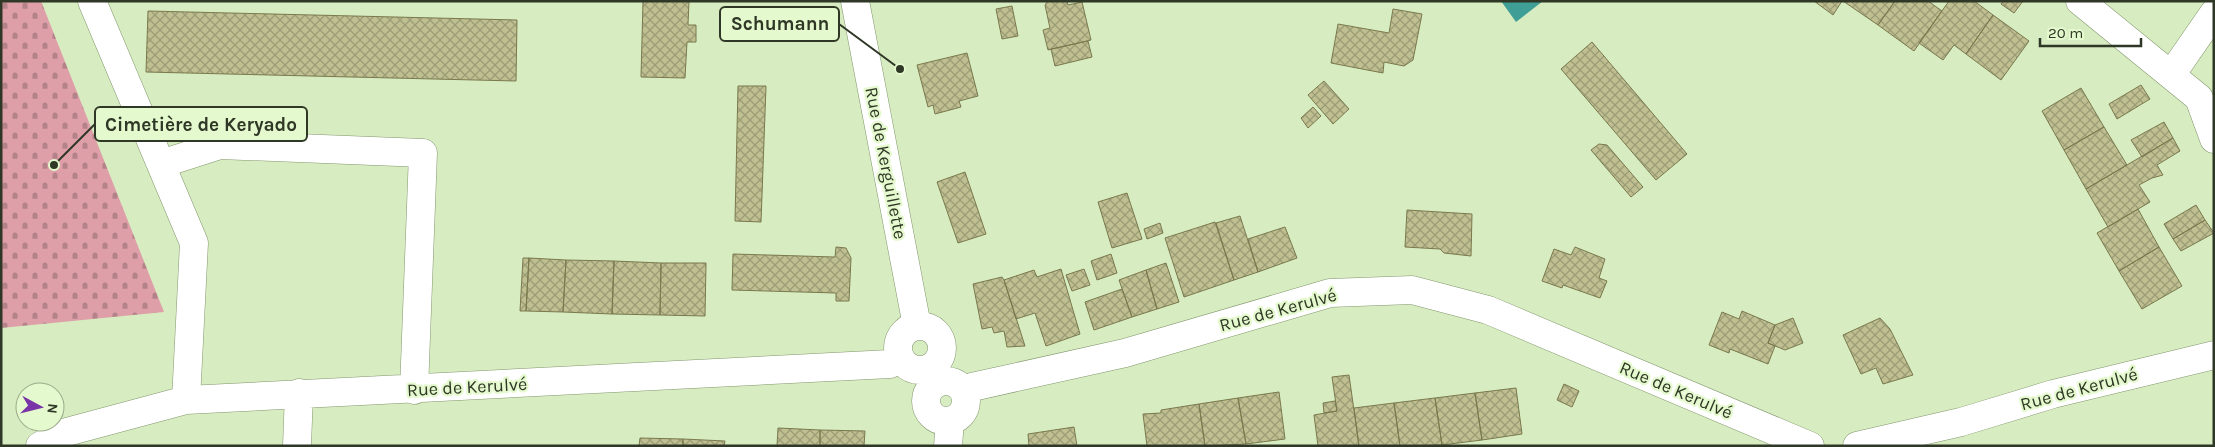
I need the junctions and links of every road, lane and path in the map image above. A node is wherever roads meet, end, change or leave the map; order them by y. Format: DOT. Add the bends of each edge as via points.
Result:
graph roads {
  1 [pos="92,1"];
  2 [pos="855,1"];
  3 [pos="2080,1"];
  4 [pos="2214,13"];
  5 [pos="2172,75"];
  6 [pos="2214,139"];
  7 [pos="161,164"];
  8 [pos="917,326"];
  9 [pos="942,351"];
  10 [pos="2214,355"];
  11 [pos="905,363"];
  12 [pos="961,388"];
  13 [pos="414,390"];
  14 [pos="928,391"];
  15 [pos="299,393"];
  16 [pos="186,400"];
  17 [pos="949,433"];
  18 [pos="40,446"];
  19 [pos="297,446"];
  20 [pos="1810,446"];
  21 [pos="1857,446"];
  1 -- 7 [label="street"];
  2 -- 8 [label="street, Rue de Kerguillette"];
  3 -- 5 [label="street"];
  4 -- 5 [label="street"];
  5 -- 6 [label="street" via="2199,98"];
  7 -- 13 [label="street" via="220,145 423,153"];
  7 -- 16 [label="street" via="194,243"];
  8 -- 9 [label="street" via="936,332"];
  8 -- 11 [label="street" via="900,338 898,345"];
  9 -- 11 [label="street" via="936,364 924,370"];
  9 -- 12 [label="street"];
  10 -- 21 [label="street, Rue de Kerulvé" via="2053,394 1962,422"];
  11 -- 13 [label="street, Rue de Kerulvé"];
  11 -- 14 [label="street"];
  12 -- 14 [label="street, Rue de Kerulvé" via="951,380 938,382"];
  12 -- 17 [label="street" via="964,411"];
  12 -- 20 [label="street, Rue de Kerulvé" via="1126,353 1330,293 1412,290 1488,310"];
  13 -- 15 [label="street, Rue de Kerulvé"];
  14 -- 17 [label="street" via="928,410"];
  15 -- 16 [label="street, Rue de Kerulvé"];
  15 -- 19 [label="street"];
  16 -- 18 [label="street, Rue de Kerulvé" via="63,434"];
}
